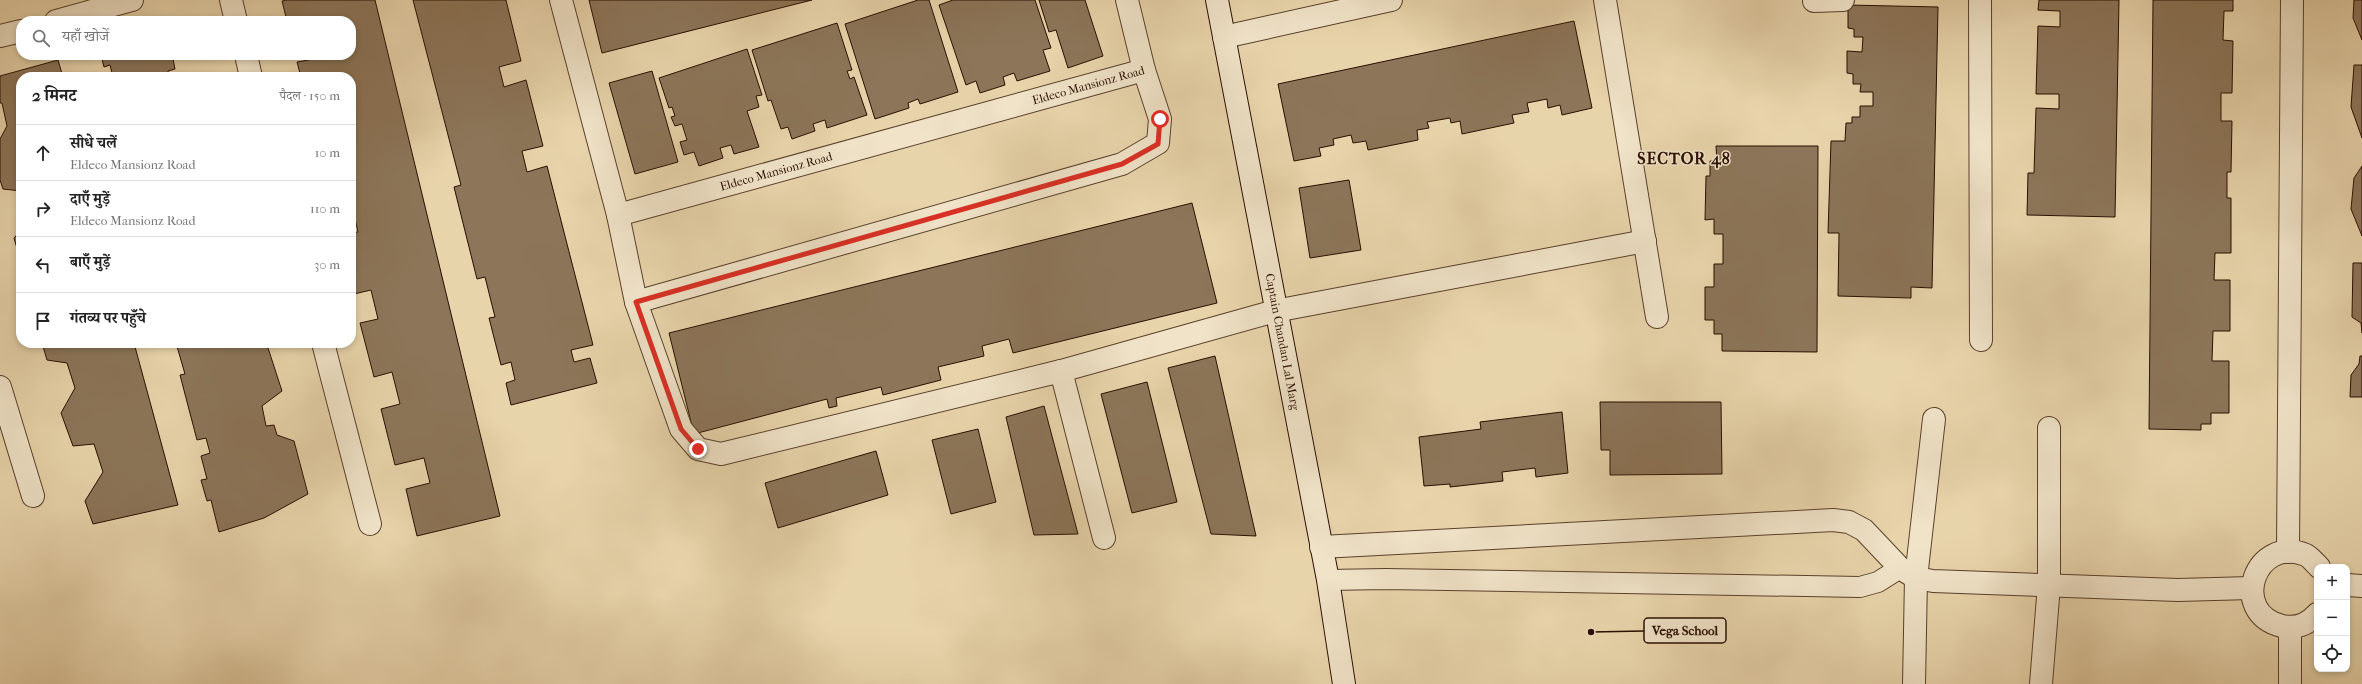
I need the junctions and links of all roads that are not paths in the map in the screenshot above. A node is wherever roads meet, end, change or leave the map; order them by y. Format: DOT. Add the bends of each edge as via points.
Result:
graph roads {
  1 [pos="132,0"];
  2 [pos="231,0"];
  3 [pos="561,0"];
  4 [pos="1127,0"];
  5 [pos="1217,0"];
  6 [pos="1391,0"];
  7 [pos="1605,0"];
  8 [pos="1843,0"];
  9 [pos="1980,0"];
  10 [pos="2292,0"];
  11 [pos="1814,1"];
  12 [pos="74,16"];
  13 [pos="235,16"];
  14 [pos="16,32"];
  15 [pos="0,36"];
  16 [pos="1224,37"];
  17 [pos="247,60"];
  18 [pos="1144,70"];
  19 [pos="251,72"];
  20 [pos="618,215"];
  21 [pos="1645,241"];
  22 [pos="636,302"];
  23 [pos="1275,311"];
  24 [pos="1657,317"];
  25 [pos="1980,340"];
  26 [pos="324,348"];
  27 [pos="1061,371"];
  28 [pos="0,387"];
  29 [pos="1934,419"];
  30 [pos="2049,428"];
  31 [pos="33,496"];
  32 [pos="370,524"];
  33 [pos="1104,538"];
  34 [pos="1321,547"];
  35 [pos="2288,552"];
  36 [pos="2316,564"];
  37 [pos="1908,573"];
  38 [pos="1328,580"];
  39 [pos="2049,585"];
  40 [pos="2350,586"];
  41 [pos="2362,586"];
  42 [pos="2251,588"];
  43 [pos="2314,617"];
  44 [pos="2290,628"];
  45 [pos="1344,684"];
  46 [pos="1914,684"];
  47 [pos="2041,684"];
  48 [pos="2290,684"];
  1 -- 12 [label="street"];
  2 -- 13 [label="street"];
  3 -- 20 [label="street"];
  4 -- 18 [label="street"];
  5 -- 16 [label="street, Captain Chandan Lal Marg"];
  6 -- 16 [label="street"];
  7 -- 21 [label="street"];
  8 -- 11 [label="street"];
  9 -- 25 [label="street"];
  10 -- 35 [label="street"];
  14 -- 15 [label="street"];
  16 -- 23 [label="street, Captain Chandan Lal Marg"];
  17 -- 19 [label="street"];
  18 -- 20 [label="street, Eldeco Mansionz Road"];
  18 -- 22 [label="street, Eldeco Mansionz Road" via="1160,119 1158,144 1122,164"];
  20 -- 22 [label="street"];
  21 -- 23 [label="street"];
  21 -- 24 [label="street"];
  22 -- 27 [label="street" via="681,429 698,449 721,454"];
  23 -- 27 [label="street"];
  23 -- 34 [label="street, Captain Chandan Lal Marg"];
  26 -- 32 [label="street"];
  27 -- 33 [label="street"];
  28 -- 31 [label="street"];
  29 -- 37 [label="street"];
  30 -- 39 [label="street"];
  34 -- 37 [label="street" via="1832,520 1849,522 1864,530"];
  34 -- 38 [label="street, Captain Chandan Lal Marg"];
  35 -- 36 [label="street" via="2306,555"];
  35 -- 42 [label="street" via="2270,557 2256,570"];
  37 -- 38 [label="lane" via="1860,587"];
  37 -- 39 [label="street" via="1933,581"];
  37 -- 46 [label="street"];
  38 -- 45 [label="street, Captain Chandan Lal Marg"];
  39 -- 42 [label="street" via="2178,590"];
  39 -- 47 [label="street"];
  40 -- 41 [label="street"];
  42 -- 44 [label="street" via="2256,608 2270,623"];
  43 -- 44 [label="street" via="2310,622"];
  44 -- 48 [label="street"];
}
